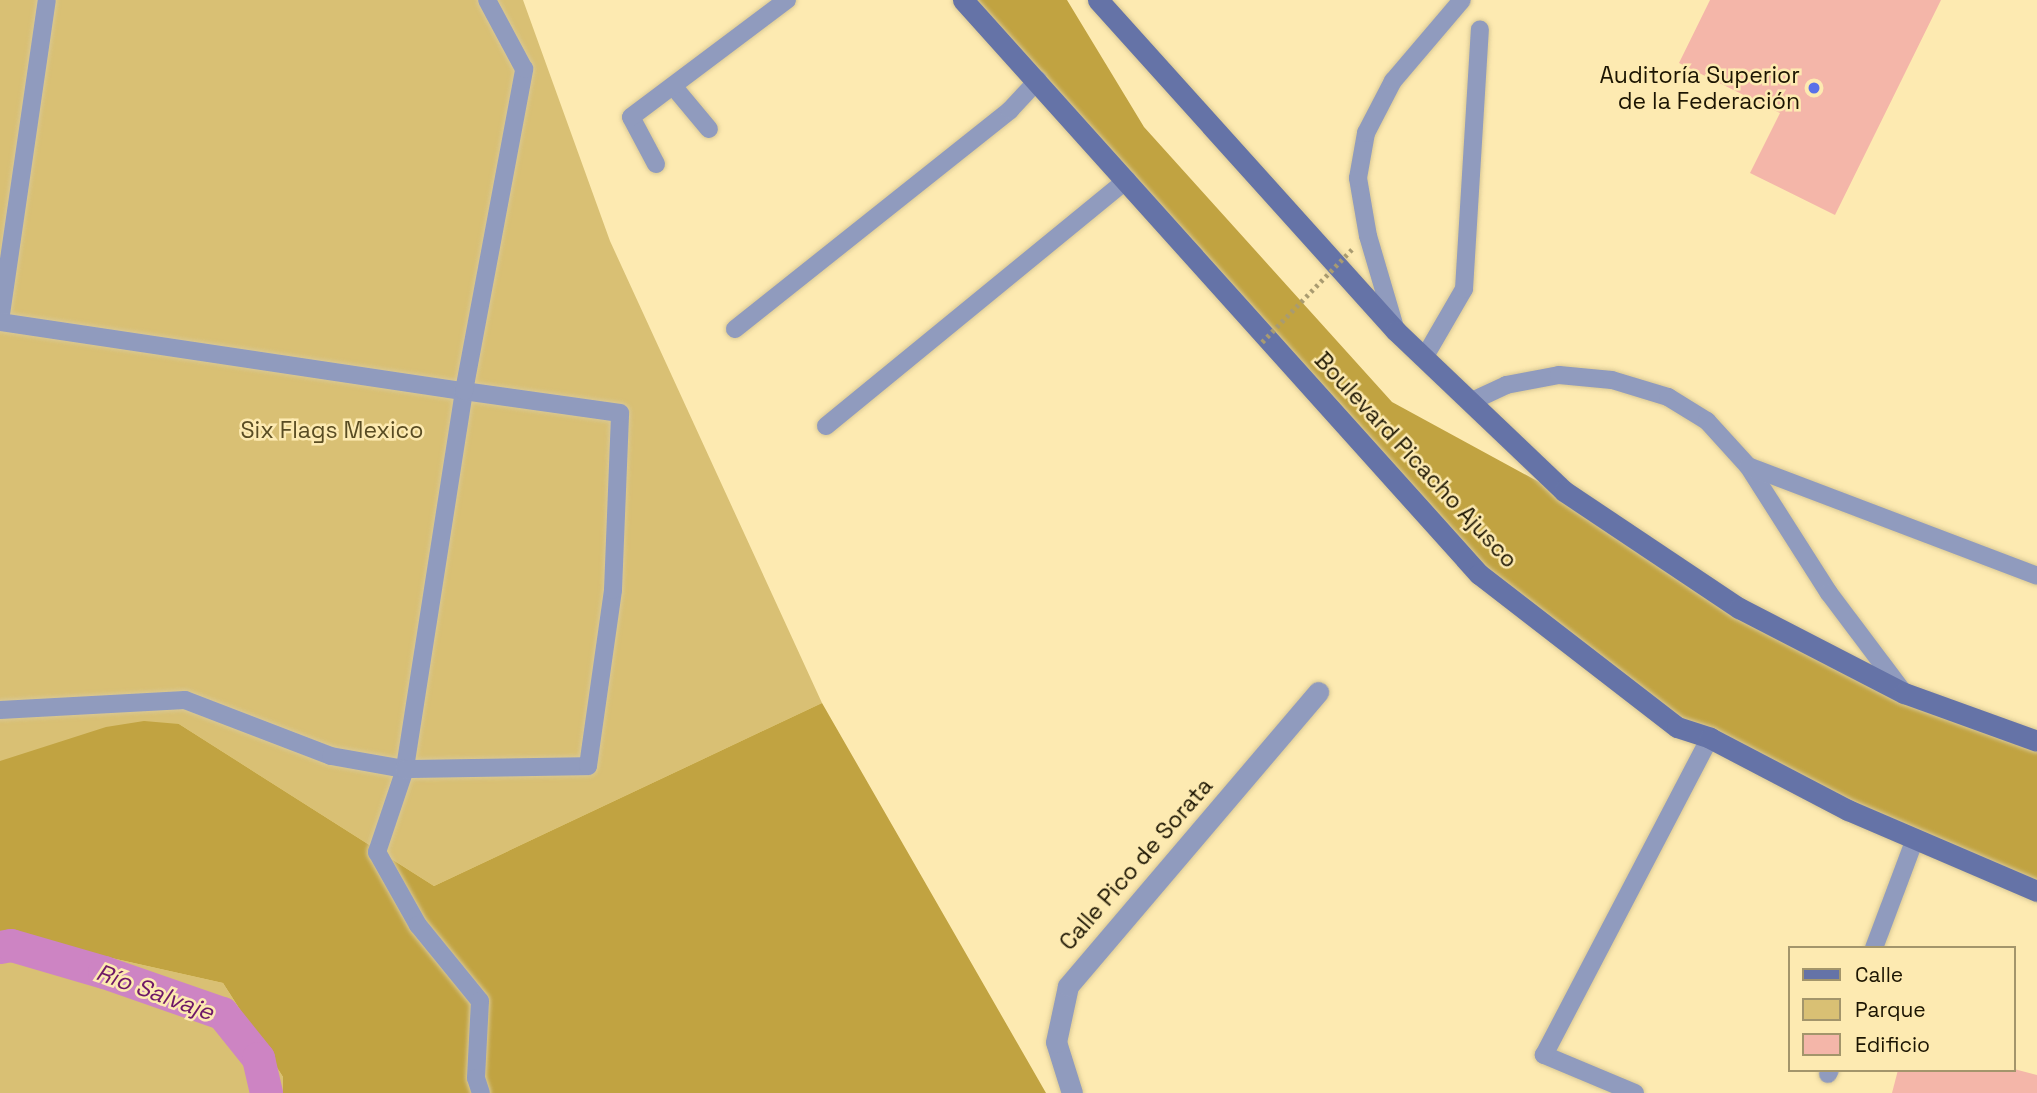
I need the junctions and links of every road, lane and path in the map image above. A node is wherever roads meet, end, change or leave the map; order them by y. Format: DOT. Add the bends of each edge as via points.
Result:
graph roads {
  1 [pos="47,0"];
  2 [pos="487,0"];
  3 [pos="787,0"];
  4 [pos="962,0"];
  5 [pos="1098,0"];
  6 [pos="1462,0"];
  7 [pos="1480,29"];
  8 [pos="1038,80"];
  9 [pos="673,86"];
  10 [pos="709,129"];
  11 [pos="656,164"];
  12 [pos="1127,180"];
  13 [pos="1354,247"];
  14 [pos="0,321"];
  15 [pos="735,329"];
  16 [pos="1396,331"];
  17 [pos="1262,342"];
  18 [pos="1424,358"];
  19 [pos="464,391"];
  20 [pos="1470,402"];
  21 [pos="826,426"];
  22 [pos="1748,466"];
  23 [pos="2037,576"];
  24 [pos="1318,692"];
  25 [pos="1904,693"];
  26 [pos="0,710"];
  27 [pos="1710,738"];
  28 [pos="2037,741"];
  29 [pos="405,769"];
  30 [pos="1915,839"];
  31 [pos="2037,891"];
  32 [pos="1875,946"];
  33 [pos="481,1093"];
  34 [pos="1072,1093"];
  35 [pos="1635,1093"];
  1 -- 14 [label="lane"];
  2 -- 19 [label="lane" via="524,69"];
  3 -- 9 [label="lane"];
  4 -- 8 [label="main road, Boulevard Picacho Ajusco"];
  5 -- 16 [label="main road"];
  6 -- 16 [label="lane" via="1393,81 1366,133 1358,178 1368,236"];
  7 -- 18 [label="lane" via="1464,289"];
  8 -- 12 [label="main road, Boulevard Picacho Ajusco"];
  8 -- 15 [label="lane" via="1010,110"];
  9 -- 10 [label="lane"];
  9 -- 11 [label="lane" via="631,117"];
  12 -- 21 [label="lane"];
  12 -- 27 [label="main road, Boulevard Picacho Ajusco" via="1479,574 1677,727"];
  13 -- 17 [label="path, bridge"];
  14 -- 19 [label="lane"];
  16 -- 18 [label="main road"];
  18 -- 20 [label="main road"];
  19 -- 29 [label="lane"];
  19 -- 29 [label="lane" via="620,413 613,590 588,766"];
  20 -- 22 [label="lane" via="1506,385 1559,375 1612,380 1668,397 1707,421"];
  20 -- 25 [label="main road" via="1564,491 1739,608"];
  22 -- 23 [label="lane"];
  22 -- 25 [label="lane" via="1829,593"];
  24 -- 34 [label="street, Calle Pico de Sorata" via="1068,986 1056,1042"];
  25 -- 28 [label="main road"];
  26 -- 29 [label="lane" via="185,700 331,755"];
  27 -- 30 [label="main road, Boulevard Picacho Ajusco"];
  27 -- 35 [label="lane" via="1544,1055"];
  29 -- 33 [label="lane" via="377,852 418,925 480,1001 476,1078"];
  30 -- 31 [label="main road, Boulevard Picacho Ajusco"];
  30 -- 32 [label="lane"];
}
